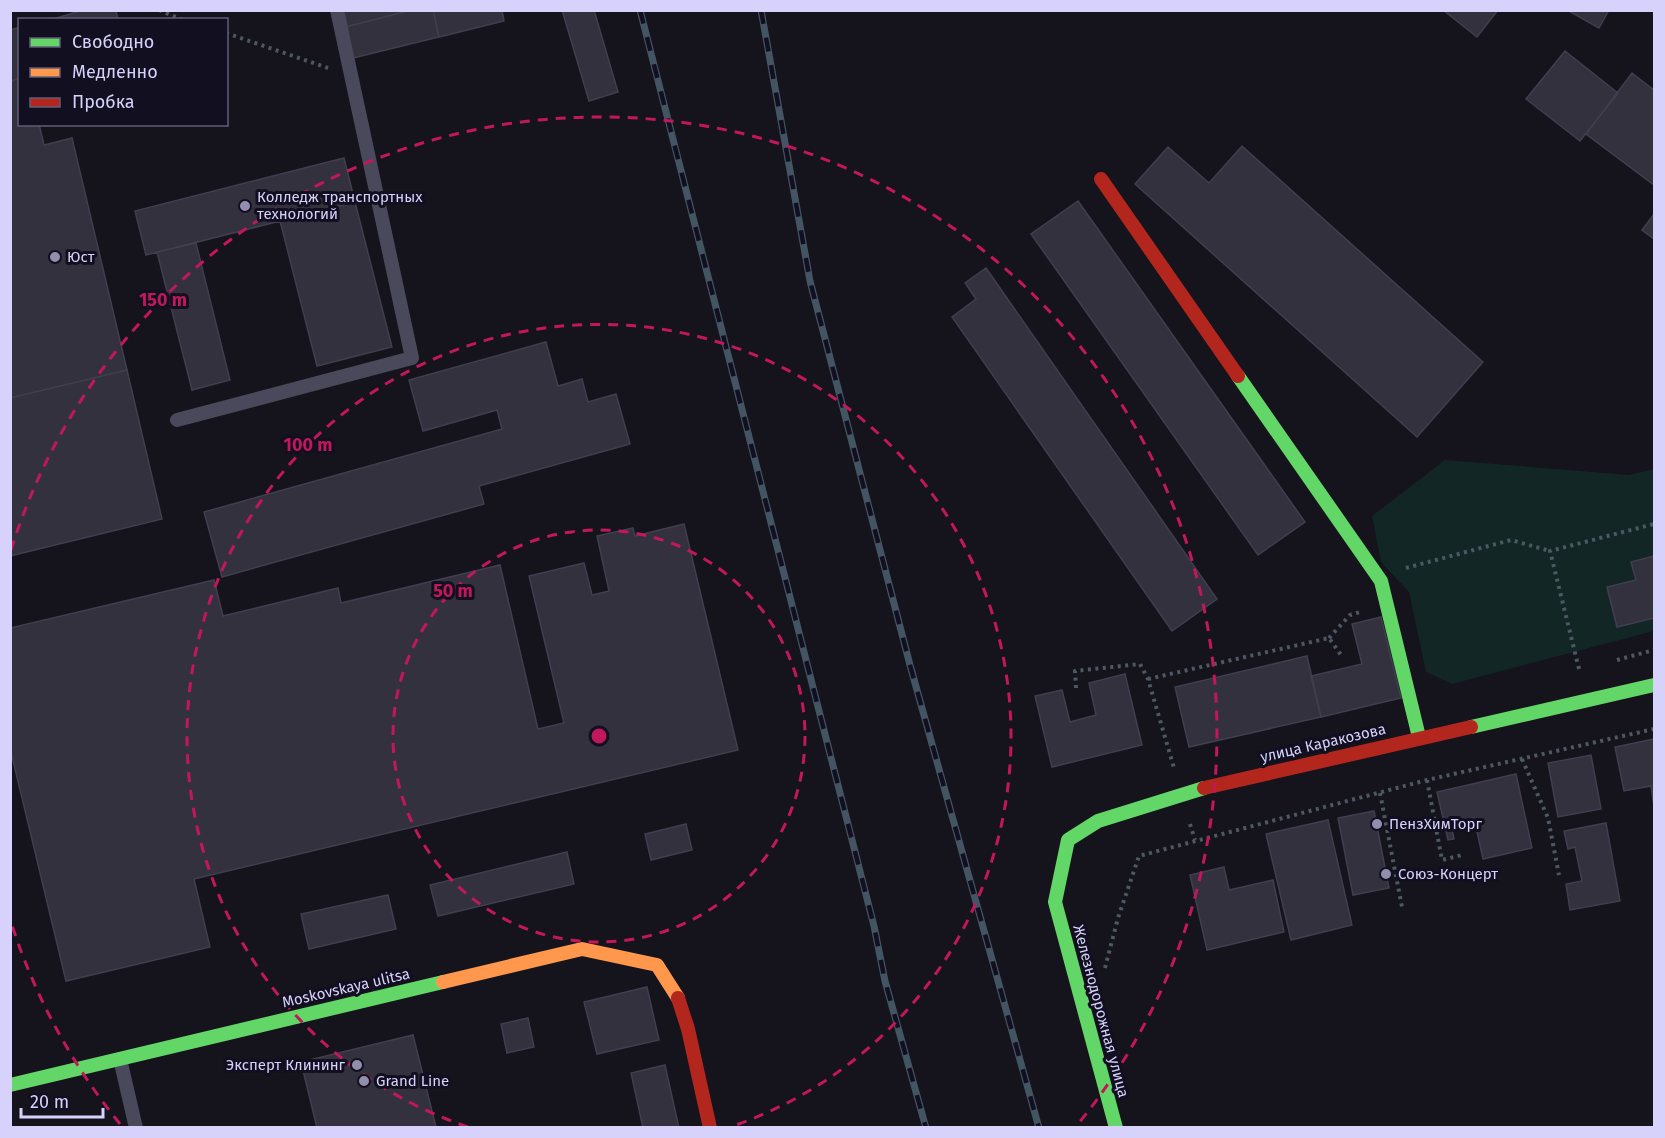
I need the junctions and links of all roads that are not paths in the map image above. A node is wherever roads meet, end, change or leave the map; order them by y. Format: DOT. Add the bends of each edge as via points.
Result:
graph roads {
  1 [pos="337,10"];
  2 [pos="1101,179"];
  3 [pos="177,420"];
  4 [pos="1654,685"];
  5 [pos="1419,737"];
  6 [pos="1055,902"];
  7 [pos="120,1059"];
  8 [pos="10,1085"];
  9 [pos="136,1128"];
  10 [pos="710,1128"];
  11 [pos="1116,1128"];
  1 -- 3 [label="lane" via="412,358"];
  2 -- 5 [label="street" via="1381,581"];
  4 -- 5 [label="street, улица Каракозова"];
  5 -- 6 [label="street, улица Каракозова" via="1181,795 1098,821 1068,840"];
  6 -- 11 [label="street, Железнодорожная улица"];
  7 -- 8 [label="street, Moskovskaya ulitsa"];
  7 -- 9 [label="lane"];
  7 -- 10 [label="street, Moskovskaya ulitsa" via="582,949 657,964 676,992 688,1029"];
}
